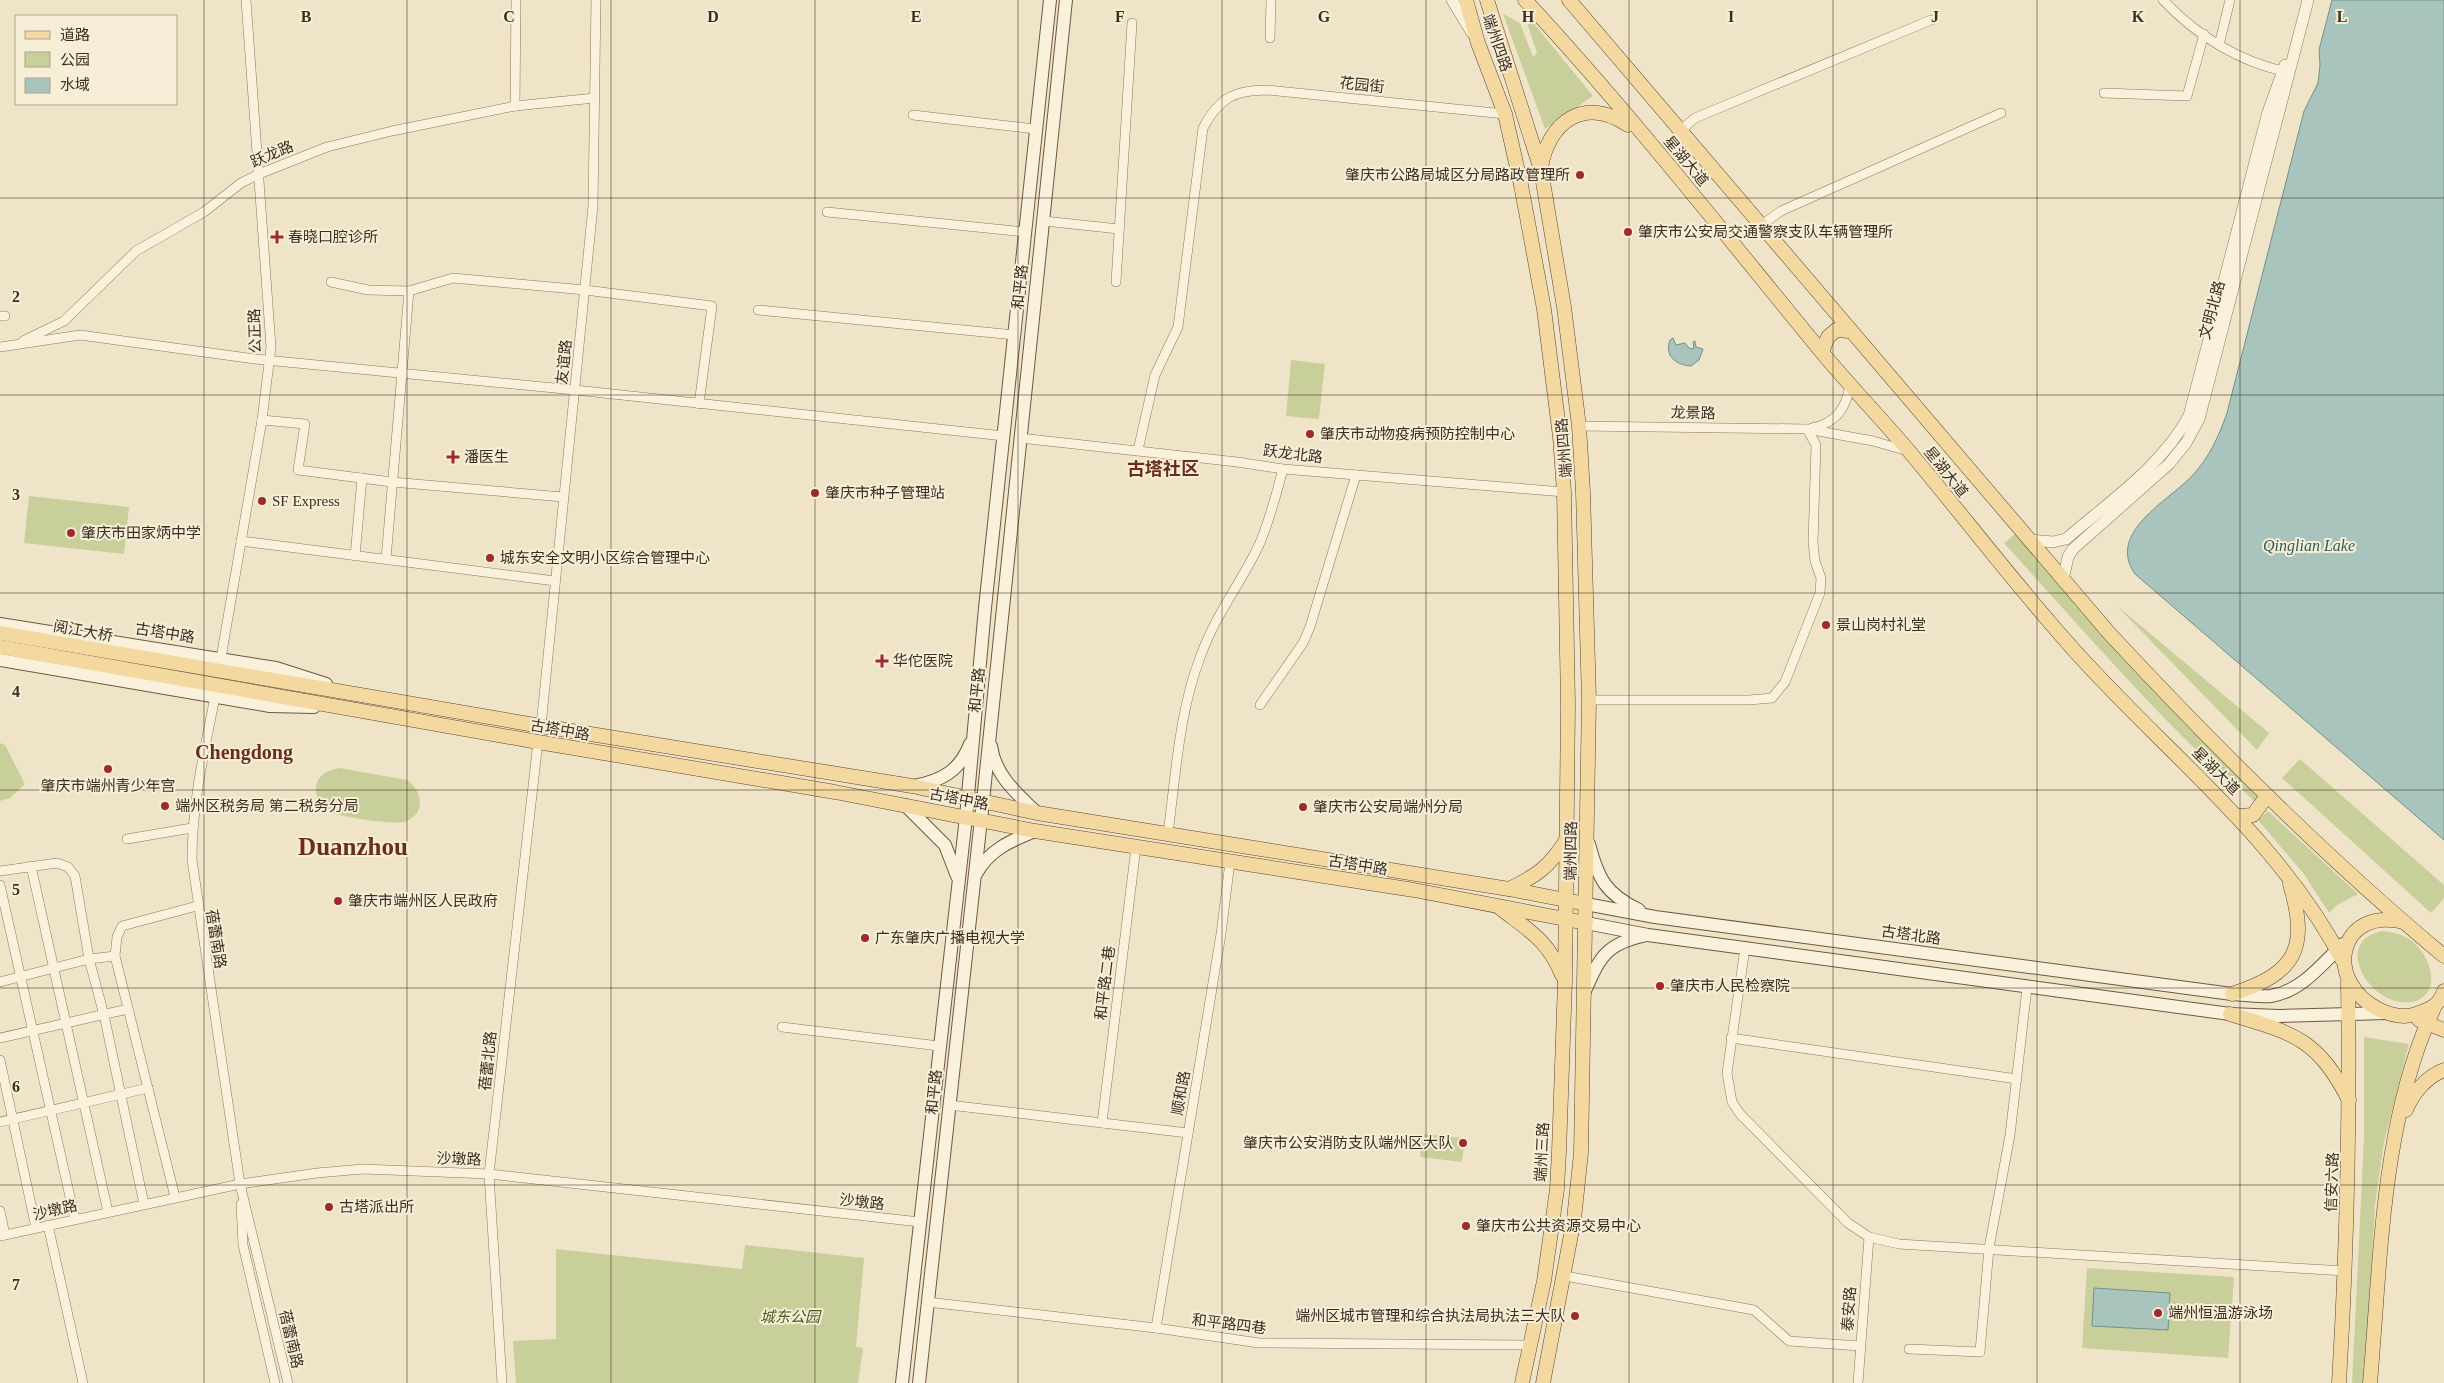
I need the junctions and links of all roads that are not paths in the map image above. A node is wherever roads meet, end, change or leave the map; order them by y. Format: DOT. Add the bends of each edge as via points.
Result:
graph roads {
  1 [pos="246,0"];
  2 [pos="516,0"];
  3 [pos="596,0"];
  4 [pos="1050,0"];
  5 [pos="1066,0"];
  6 [pos="1271,0"];
  7 [pos="1452,0"];
  8 [pos="1466,0"];
  9 [pos="1487,0"];
  10 [pos="1525,0"];
  11 [pos="1569,0"];
  12 [pos="2162,0"];
  13 [pos="2230,0"];
  14 [pos="2301,0"];
  15 [pos="2308,0"];
  16 [pos="1931,20"];
  17 [pos="1132,23"];
  18 [pos="2204,34"];
  19 [pos="1270,38"];
  20 [pos="1478,43"];
  21 [pos="2219,45"];
  22 [pos="1510,69"];
  23 [pos="2286,72"];
  24 [pos="1491,76"];
  25 [pos="2104,93"];
  26 [pos="594,98"];
  27 [pos="515,106"];
  28 [pos="2000,113"];
  29 [pos="1505,114"];
  30 [pos="913,115"];
  31 [pos="1036,129"];
  32 [pos="1680,131"];
  33 [pos="1642,134"];
  34 [pos="1541,170"];
  35 [pos="259,174"];
  36 [pos="827,212"];
  37 [pos="1044,221"];
  38 [pos="1760,226"];
  39 [pos="1120,229"];
  40 [pos="1026,232"];
  41 [pos="331,282"];
  42 [pos="1116,282"];
  43 [pos="409,290"];
  44 [pos="584,290"];
  45 [pos="758,310"];
  46 [pos="1849,331"];
  47 [pos="1015,335"];
  48 [pos="10,347"];
  49 [pos="0,348"];
  50 [pos="1822,352"];
  51 [pos="270,361"];
  52 [pos="401,373"];
  53 [pos="1850,385"];
  54 [pos="574,390"];
  55 [pos="699,404"];
  56 [pos="262,420"];
  57 [pos="1579,426"];
  58 [pos="1807,429"];
  59 [pos="1004,436"];
  60 [pos="1020,438"];
  61 [pos="1138,450"];
  62 [pos="1908,451"];
  63 [pos="1283,469"];
  64 [pos="1356,475"];
  65 [pos="362,478"];
  66 [pos="392,482"];
  67 [pos="1564,492"];
  68 [pos="564,497"];
  69 [pos="2030,540"];
  70 [pos="241,541"];
  71 [pos="355,556"];
  72 [pos="386,560"];
  73 [pos="2063,580"];
  74 [pos="555,581"];
  75 [pos="0,624"];
  76 [pos="1587,626"];
  77 [pos="1566,627"];
  78 [pos="0,633"];
  79 [pos="0,647"];
  80 [pos="221,658"];
  81 [pos="0,660"];
  82 [pos="249,683"];
  83 [pos="352,693"];
  84 [pos="215,697"];
  85 [pos="1589,700"];
  86 [pos="1260,705"];
  87 [pos="347,708"];
  88 [pos="541,726"];
  89 [pos="974,732"];
  90 [pos="989,733"];
  91 [pos="538,742"];
  92 [pos="836,774"];
  93 [pos="912,786"];
  94 [pos="835,792"];
  95 [pos="2267,796"];
  96 [pos="967,798"];
  97 [pos="983,801"];
  98 [pos="905,804"];
  99 [pos="1036,813"];
  100 [pos="2238,816"];
  101 [pos="966,817"];
  102 [pos="980,820"];
  103 [pos="192,828"];
  104 [pos="1035,831"];
  105 [pos="1168,833"];
  106 [pos="1567,838"];
  107 [pos="126,839"];
  108 [pos="1588,839"];
  109 [pos="1136,847"];
  110 [pos="1230,862"];
  111 [pos="31,866"];
  112 [pos="0,872"];
  113 [pos="1416,874"];
  114 [pos="2287,874"];
  115 [pos="958,878"];
  116 [pos="973,878"];
  117 [pos="0,885"];
  118 [pos="1509,889"];
  119 [pos="1414,890"];
  120 [pos="1566,900"];
  121 [pos="1586,904"];
  122 [pos="1498,905"];
  123 [pos="197,906"];
  124 [pos="1655,918"];
  125 [pos="1566,919"];
  126 [pos="2404,922"];
  127 [pos="1586,923"];
  128 [pos="1648,935"];
  129 [pos="1745,948"];
  130 [pos="2340,955"];
  131 [pos="115,956"];
  132 [pos="2444,957"];
  133 [pos="89,959"];
  134 [pos="54,968"];
  135 [pos="21,976"];
  136 [pos="1565,981"];
  137 [pos="0,982"];
  138 [pos="2348,982"];
  139 [pos="2161,985"];
  140 [pos="2027,988"];
  141 [pos="2444,991"];
  142 [pos="1584,993"];
  143 [pos="2232,994"];
  144 [pos="2159,1004"];
  145 [pos="2434,1008"];
  146 [pos="128,1009"];
  147 [pos="2230,1014"];
  148 [pos="2387,1014"];
  149 [pos="104,1015"];
  150 [pos="2349,1015"];
  151 [pos="2409,1017"];
  152 [pos="66,1023"];
  153 [pos="2427,1023"];
  154 [pos="782,1027"];
  155 [pos="2444,1030"];
  156 [pos="33,1031"];
  157 [pos="0,1038"];
  158 [pos="1731,1038"];
  159 [pos="939,1046"];
  160 [pos="0,1060"];
  161 [pos="2444,1070"];
  162 [pos="2017,1079"];
  163 [pos="148,1088"];
  164 [pos="121,1096"];
  165 [pos="2350,1103"];
  166 [pos="84,1104"];
  167 [pos="949,1105"];
  168 [pos="51,1111"];
  169 [pos="13,1119"];
  170 [pos="0,1122"];
  171 [pos="1102,1122"];
  172 [pos="1188,1133"];
  173 [pos="2395,1136"];
  174 [pos="489,1174"];
  175 [pos="240,1184"];
  176 [pos="174,1197"];
  177 [pos="144,1204"];
  178 [pos="0,1211"];
  179 [pos="108,1212"];
  180 [pos="75,1219"];
  181 [pos="920,1222"];
  182 [pos="48,1225"];
  183 [pos="36,1228"];
  184 [pos="3,1235"];
  185 [pos="1868,1237"];
  186 [pos="1990,1248"];
  187 [pos="2345,1271"];
  188 [pos="1564,1276"];
  189 [pos="927,1302"];
  190 [pos="1156,1328"];
  191 [pos="1530,1345"];
  192 [pos="1860,1346"];
  193 [pos="1909,1349"];
  194 [pos="83,1383"];
  195 [pos="275,1383"];
  196 [pos="288,1383"];
  197 [pos="502,1383"];
  198 [pos="902,1383"];
  199 [pos="918,1383"];
  200 [pos="1522,1383"];
  201 [pos="1543,1383"];
  202 [pos="1858,1383"];
  203 [pos="2339,1383"];
  204 [pos="2370,1383"];
  1 -- 35 [label="street, 公正路"];
  2 -- 27 [label="street"];
  3 -- 26 [label="street, 友谊路"];
  4 -- 31 [label="main road, 和平路"];
  5 -- 37 [label="main road, 和平路"];
  6 -- 19 [label="street"];
  7 -- 20 [label="street"];
  8 -- 20 [label="main road, 端州四路"];
  9 -- 22 [label="main road, 端州四路"];
  10 -- 33 [label="main road, 星湖大道"];
  11 -- 32 [label="main road, 星湖大道"];
  12 -- 18 [label="street" via="2179,17"];
  13 -- 21 [label="street"];
  14 -- 23 [label="street, 文明北路"];
  15 -- 23 [label="street, 文明北路"];
  16 -- 32 [label="street" via="1695,118"];
  17 -- 39 [label="street"];
  18 -- 21 [label="street"];
  18 -- 25 [label="street" via="2187,96"];
  20 -- 24 [label="main road, 端州四路"];
  21 -- 23 [label="street" via="2246,60"];
  22 -- 24 [label="main road"];
  22 -- 34 [label="main road, 端州四路"];
  23 -- 69 [label="street, 文明北路" via="2268,112 2189,416 2162,456 2066,539 2053,542"];
  23 -- 73 [label="street, 文明北路" via="2199,419 2169,464 2073,549"];
  24 -- 29 [label="main road, 端州四路"];
  26 -- 27 [label="street, 跃龙路"];
  26 -- 44 [label="street, 友谊路" via="593,206"];
  27 -- 35 [label="street, 跃龙路" via="327,147"];
  28 -- 38 [label="street" via="1781,211"];
  29 -- 61 [label="street, 花园街" via="1268,90 1238,93 1219,104 1203,128 1178,327 1155,376"];
  29 -- 67 [label="main road, 端州四路" via="1544,310"];
  30 -- 31 [label="street"];
  31 -- 40 [label="main road, 和平路"];
  32 -- 38 [label="main road, 星湖大道"];
  33 -- 34 [label="main road" via="1607,113 1579,114 1562,124 1547,144"];
  33 -- 50 [label="main road, 星湖大道"];
  34 -- 57 [label="main road, 端州四路" via="1564,307"];
  35 -- 48 [label="street, 跃龙路" via="241,183 204,212 136,251 64,321"];
  35 -- 51 [label="street, 公正路"];
  36 -- 40 [label="street"];
  37 -- 39 [label="street"];
  37 -- 60 [label="main road, 和平路"];
  38 -- 46 [label="main road, 星湖大道"];
  39 -- 42 [label="street"];
  40 -- 47 [label="main road, 和平路"];
  41 -- 43 [label="street" via="368,290"];
  43 -- 44 [label="street" via="453,278"];
  43 -- 52 [label="street"];
  44 -- 54 [label="street, 友谊路"];
  44 -- 55 [label="street" via="712,306"];
  45 -- 47 [label="street"];
  46 -- 50 [label="main road" via="1836,330 1828,337"];
  46 -- 69 [label="main road, 星湖大道"];
  47 -- 59 [label="main road, 和平路"];
  48 -- 49 [label="street"];
  48 -- 51 [label="street" via="80,335"];
  50 -- 53 [label="main road, 星湖大道"];
  51 -- 52 [label="street"];
  51 -- 56 [label="street, 公正路"];
  52 -- 54 [label="street"];
  52 -- 66 [label="street"];
  53 -- 58 [label="street" via="1848,398 1836,418 1825,425"];
  53 -- 62 [label="main road, 星湖大道"];
  54 -- 55 [label="street"];
  54 -- 68 [label="street, 友谊路"];
  55 -- 59 [label="street"];
  56 -- 65 [label="street" via="305,424 298,470"];
  56 -- 70 [label="street, 公正路"];
  57 -- 58 [label="street, 龙景路"];
  57 -- 76 [label="main road, 端州四路"];
  58 -- 62 [label="street"];
  58 -- 85 [label="street" via="1816,445 1813,543 1821,578 1820,593 1785,682 1772,698"];
  59 -- 89 [label="main road, 和平路"];
  60 -- 61 [label="street, 跃龙北路"];
  60 -- 90 [label="main road, 和平路"];
  61 -- 63 [label="street, 跃龙北路"];
  62 -- 100 [label="main road, 星湖大道" via="2068,643"];
  63 -- 64 [label="street, 跃龙北路"];
  63 -- 105 [label="street" via="1272,514 1258,546 1213,624 1200,656 1184,719"];
  64 -- 67 [label="street, 跃龙北路"];
  64 -- 86 [label="street" via="1307,635"];
  65 -- 66 [label="street"];
  65 -- 71 [label="street"];
  66 -- 68 [label="street"];
  66 -- 72 [label="street"];
  67 -- 77 [label="main road, 端州四路"];
  68 -- 74 [label="street, 友谊路"];
  69 -- 73 [label="main road, 星湖大道"];
  70 -- 71 [label="street"];
  70 -- 80 [label="street, 公正路"];
  71 -- 72 [label="street"];
  72 -- 74 [label="street"];
  73 -- 95 [label="main road, 星湖大道" via="2178,708"];
  74 -- 88 [label="street, 友谊路"];
  75 -- 80 [label="main road, 古塔中路"];
  76 -- 77 [label="main road"];
  76 -- 85 [label="main road, 端州四路"];
  77 -- 106 [label="main road, 端州四路"];
  78 -- 82 [label="main road, 阅江大桥"];
  79 -- 82 [label="main road, 阅江大桥"];
  80 -- 83 [label="main road, 古塔中路" via="276,668"];
  81 -- 84 [label="main road, 古塔中路"];
  82 -- 83 [label="main road, 古塔中路"];
  82 -- 87 [label="main road, 古塔中路"];
  83 -- 88 [label="main road, 古塔中路"];
  84 -- 87 [label="main road, 古塔中路" via="270,706"];
  84 -- 103 [label="street, 蓓蕾南路"];
  85 -- 108 [label="main road, 端州四路"];
  87 -- 91 [label="main road, 古塔中路"];
  88 -- 92 [label="main road, 古塔中路"];
  89 -- 93 [label="main road" via="966,754 950,773 933,782"];
  89 -- 96 [label="main road, 和平路"];
  90 -- 97 [label="main road, 和平路"];
  90 -- 99 [label="main road" via="997,768"];
  91 -- 94 [label="main road, 古塔中路"];
  91 -- 174 [label="street, 蓓蕾北路"];
  92 -- 93 [label="main road, 古塔中路"];
  92 -- 94 [label="main road"];
  93 -- 96 [label="main road, 古塔中路"];
  94 -- 98 [label="main road, 古塔中路"];
  95 -- 100 [label="main road" via="2253,815"];
  95 -- 126 [label="main road, 星湖大道"];
  96 -- 97 [label="main road, 古塔中路"];
  96 -- 101 [label="main road, 和平路"];
  97 -- 99 [label="main road, 古塔中路"];
  97 -- 102 [label="main road, 和平路"];
  98 -- 101 [label="main road, 古塔中路"];
  98 -- 115 [label="main road" via="945,845"];
  99 -- 105 [label="main road, 古塔中路"];
  100 -- 114 [label="main road, 星湖大道"];
  101 -- 102 [label="main road, 古塔中路"];
  101 -- 115 [label="main road, 和平路"];
  102 -- 104 [label="main road, 古塔中路"];
  102 -- 116 [label="main road, 和平路"];
  103 -- 107 [label="street"];
  103 -- 123 [label="street, 蓓蕾南路"];
  104 -- 109 [label="main road, 古塔中路"];
  104 -- 116 [label="main road" via="997,849 986,858"];
  105 -- 113 [label="main road, 古塔中路"];
  106 -- 118 [label="main road" via="1552,862 1542,871"];
  106 -- 120 [label="main road, 端州四路"];
  108 -- 121 [label="main road, 端州四路"];
  108 -- 124 [label="main road" via="1595,869 1607,889 1626,904"];
  109 -- 110 [label="main road, 古塔中路"];
  109 -- 171 [label="street, 和平路二巷"];
  110 -- 119 [label="main road, 古塔中路"];
  110 -- 172 [label="street, 顺和路"];
  111 -- 112 [label="street"];
  111 -- 133 [label="street" via="57,863 68,867 75,876"];
  111 -- 134 [label="street"];
  113 -- 118 [label="main road, 古塔中路"];
  113 -- 119 [label="main road"];
  114 -- 130 [label="main road, 星湖大道" via="2322,922"];
  114 -- 143 [label="main road" via="2299,922 2294,952 2270,980"];
  115 -- 159 [label="main road, 和平路"];
  116 -- 167 [label="main road, 和平路"];
  117 -- 135 [label="street"];
  118 -- 120 [label="main road, 古塔中路"];
  119 -- 122 [label="main road, 古塔中路"];
  120 -- 121 [label="main road, 古塔中路"];
  120 -- 125 [label="main road, 端州四路"];
  121 -- 124 [label="main road, 古塔北路"];
  121 -- 127 [label="main road, 端州四路"];
  122 -- 125 [label="main road, 古塔中路"];
  122 -- 136 [label="main road" via="1542,940 1554,956"];
  123 -- 131 [label="street" via="122,926"];
  123 -- 175 [label="street, 蓓蕾南路"];
  124 -- 139 [label="main road, 古塔北路"];
  125 -- 127 [label="main road, 古塔中路"];
  125 -- 136 [label="main road, 端州三路"];
  126 -- 130 [label="main road" via="2386,920 2367,924 2348,939"];
  126 -- 132 [label="main road, 星湖大道"];
  127 -- 128 [label="main road"];
  127 -- 142 [label="main road"];
  128 -- 129 [label="main road"];
  128 -- 142 [label="main road" via="1617,943 1601,960"];
  129 -- 140 [label="main road"];
  129 -- 158 [label="street"];
  130 -- 138 [label="main road, 信安六路"];
  130 -- 143 [label="main road, 古塔北路" via="2284,992 2271,996"];
  131 -- 133 [label="street"];
  131 -- 146 [label="street"];
  133 -- 134 [label="street"];
  133 -- 149 [label="street"];
  134 -- 135 [label="street"];
  134 -- 152 [label="street"];
  135 -- 137 [label="street"];
  135 -- 156 [label="street"];
  136 -- 191 [label="main road, 端州三路" via="1557,1189 1544,1280"];
  138 -- 148 [label="main road" via="2362,999"];
  138 -- 150 [label="main road, 信安六路"];
  139 -- 143 [label="main road, 古塔北路"];
  139 -- 144 [label="main road"];
  140 -- 144 [label="main road"];
  140 -- 162 [label="street"];
  141 -- 145 [label="main road"];
  142 -- 188 [label="main road" via="1581,1153"];
  144 -- 147 [label="main road"];
  145 -- 151 [label="main road"];
  145 -- 153 [label="main road"];
  146 -- 149 [label="street"];
  146 -- 163 [label="street"];
  147 -- 150 [label="main road"];
  147 -- 165 [label="main road" via="2281,1030 2306,1043 2336,1074"];
  148 -- 150 [label="main road"];
  148 -- 151 [label="main road"];
  149 -- 152 [label="street"];
  149 -- 164 [label="street"];
  150 -- 165 [label="main road, 信安六路"];
  151 -- 153 [label="main road"];
  152 -- 156 [label="street"];
  152 -- 166 [label="street"];
  153 -- 155 [label="main road"];
  153 -- 173 [label="main road" via="2414,1057"];
  154 -- 159 [label="street"];
  156 -- 157 [label="street"];
  156 -- 168 [label="street"];
  158 -- 162 [label="street"];
  158 -- 185 [label="street" via="1728,1090 1740,1114 1848,1223"];
  159 -- 181 [label="main road, 和平路"];
  160 -- 169 [label="street"];
  161 -- 173 [label="main road" via="2419,1088 2409,1102"];
  162 -- 186 [label="street"];
  163 -- 164 [label="street"];
  163 -- 176 [label="street"];
  164 -- 166 [label="street"];
  164 -- 177 [label="street"];
  165 -- 187 [label="main road, 信安六路"];
  166 -- 168 [label="street"];
  166 -- 179 [label="street"];
  167 -- 171 [label="street"];
  167 -- 189 [label="main road, 和平路"];
  168 -- 169 [label="street"];
  168 -- 180 [label="street"];
  169 -- 170 [label="street"];
  169 -- 183 [label="street"];
  171 -- 172 [label="street"];
  172 -- 190 [label="street, 顺和路"];
  173 -- 204 [label="main road"];
  174 -- 175 [label="street, 沙墩路" via="363,1169"];
  174 -- 181 [label="street, 沙墩路"];
  174 -- 197 [label="street, 蓓蕾北路"];
  175 -- 176 [label="street, 沙墩路"];
  175 -- 195 [label="street, 蓓蕾南路" via="242,1244"];
  175 -- 196 [label="street, 蓓蕾南路"];
  176 -- 177 [label="street, 沙墩路"];
  177 -- 179 [label="street, 沙墩路"];
  178 -- 184 [label="street"];
  179 -- 180 [label="street, 沙墩路"];
  180 -- 182 [label="street, 沙墩路"];
  181 -- 198 [label="main road, 和平路"];
  182 -- 183 [label="street, 沙墩路"];
  182 -- 194 [label="street"];
  183 -- 184 [label="street, 沙墩路"];
  185 -- 186 [label="street" via="1899,1244"];
  185 -- 192 [label="street, 泰安路"];
  186 -- 187 [label="street"];
  186 -- 193 [label="street" via="1980,1352"];
  187 -- 203 [label="main road, 信安六路"];
  188 -- 192 [label="street" via="1754,1310 1789,1341"];
  188 -- 201 [label="main road"];
  189 -- 190 [label="street, 和平路四巷"];
  189 -- 199 [label="main road, 和平路"];
  190 -- 191 [label="street, 和平路四巷" via="1259,1343"];
  191 -- 200 [label="main road, 端州三路"];
  192 -- 202 [label="street, 泰安路"];
}
